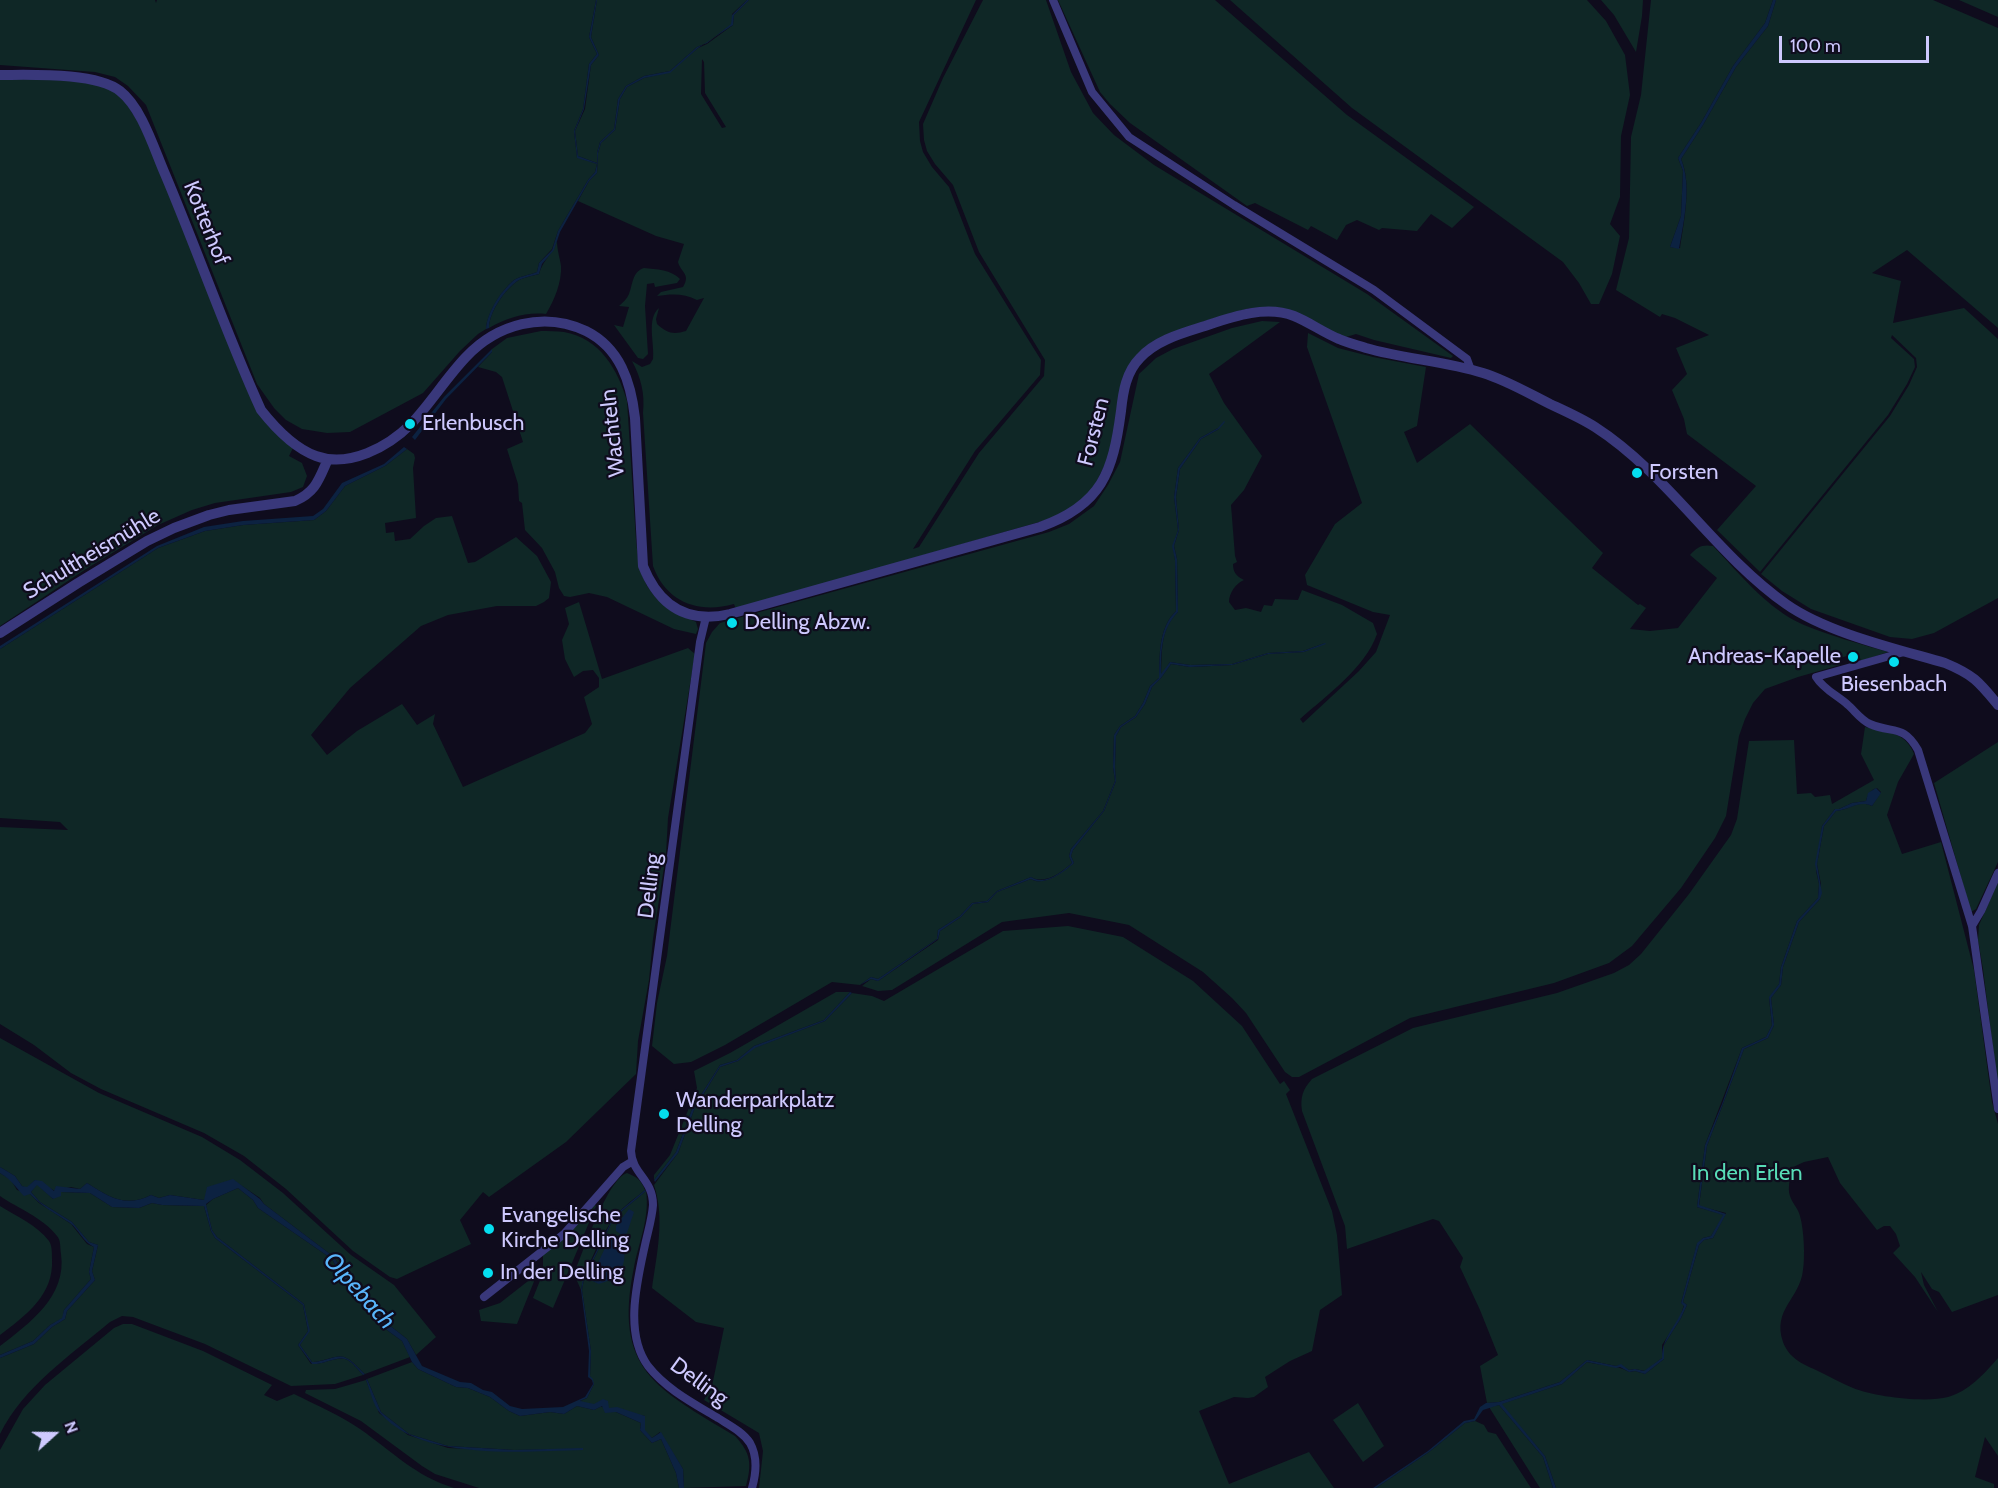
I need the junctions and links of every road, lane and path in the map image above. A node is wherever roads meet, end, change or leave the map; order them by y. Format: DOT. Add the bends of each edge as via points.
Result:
graph roads {
  1 [pos="1053,0"];
  2 [pos="0,75"];
  3 [pos="1471,370"];
  4 [pos="328,459"];
  5 [pos="706,617"];
  6 [pos="0,633"];
  7 [pos="1907,652"];
  8 [pos="1998,705"];
  9 [pos="1998,873"];
  10 [pos="1972,926"];
  11 [pos="1998,1109"];
  12 [pos="633,1161"];
  13 [pos="484,1297"];
  14 [pos="753,1487"];
  1 -- 3 [label="street" via="1092,92 1129,137 1374,290 1467,359"];
  2 -- 4 [label="street, Kotterhof" via="104,82 120,90 132,104 261,410 296,445"];
  3 -- 5 [label="street, Forsten" via="1341,340 1292,316 1252,312 1208,325 1169,338 1150,349 1132,368 1107,472 1093,494 1072,514 1040,527 730,614"];
  3 -- 7 [label="street, Forsten" via="1506,382 1592,425 1615,441 1785,603 1826,625"];
  4 -- 5 [label="street, Wachteln" via="359,456 383,446 410,424 466,356 506,328 530,321 551,321 584,330 613,352 626,373 632,394 643,566 650,584 671,606"];
  4 -- 6 [label="street, Schultheismühle" via="317,484 307,495 295,501 209,515 174,528"];
  5 -- 12 [label="street, Delling"];
  7 -- 8 [label="street" via="1971,675"];
  7 -- 10 [label="street" via="1816,677 1822,687 1865,721 1899,731 1918,750"];
  9 -- 10 [label="street"];
  10 -- 11 [label="street"];
  12 -- 13 [label="street" via="622,1167 564,1234"];
  12 -- 14 [label="street, Delling" via="651,1188 653,1202 635,1316 642,1357 683,1397 738,1431 750,1443 755,1457"];
}
